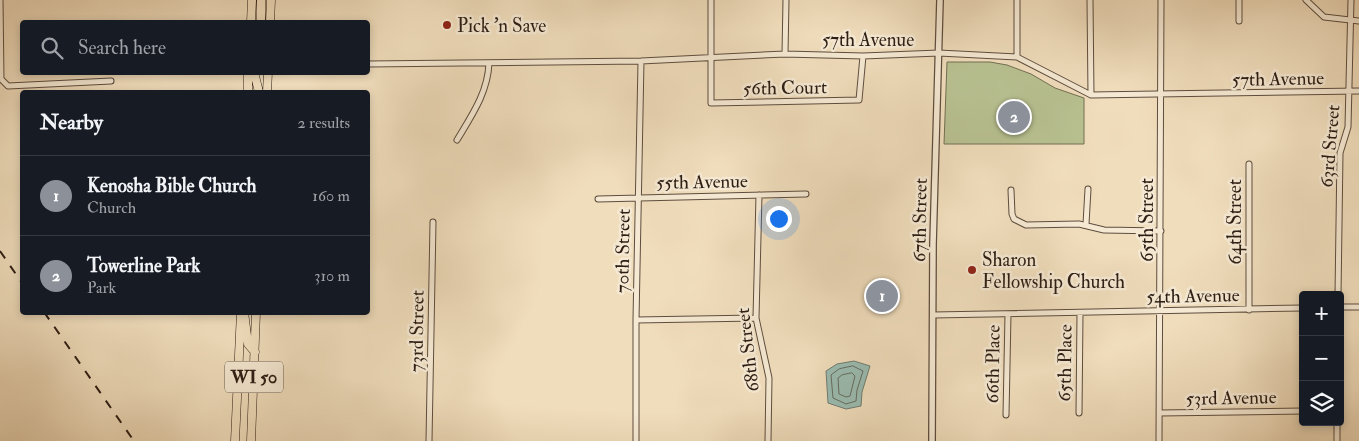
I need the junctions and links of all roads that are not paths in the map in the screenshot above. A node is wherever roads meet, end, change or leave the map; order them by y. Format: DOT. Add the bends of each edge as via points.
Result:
graph roads {
  1 [pos="0,0"];
  2 [pos="252,0"];
  3 [pos="261,0"];
  4 [pos="271,0"];
  5 [pos="711,0"];
  6 [pos="786,0"];
  7 [pos="940,0"];
  8 [pos="1017,0"];
  9 [pos="1090,0"];
  10 [pos="1161,0"];
  11 [pos="1239,0"];
  12 [pos="1306,0"];
  13 [pos="1351,0"];
  14 [pos="251,20"];
  15 [pos="261,20"];
  16 [pos="270,20"];
  17 [pos="1239,21"];
  18 [pos="1350,21"];
  19 [pos="1359,21"];
  20 [pos="785,54"];
  21 [pos="939,54"];
  22 [pos="863,56"];
  23 [pos="709,57"];
  24 [pos="1017,57"];
  25 [pos="641,61"];
  26 [pos="489,63"];
  27 [pos="370,64"];
  28 [pos="248,75"];
  29 [pos="255,75"];
  30 [pos="268,75"];
  31 [pos="111,81"];
  32 [pos="248,90"];
  33 [pos="258,90"];
  34 [pos="267,90"];
  35 [pos="1349,91"];
  36 [pos="1359,91"];
  37 [pos="1091,95"];
  38 [pos="1161,96"];
  39 [pos="458,140"];
  40 [pos="1250,164"];
  41 [pos="1088,189"];
  42 [pos="1011,190"];
  43 [pos="806,194"];
  44 [pos="758,195"];
  45 [pos="637,198"];
  46 [pos="598,199"];
  47 [pos="433,222"];
  48 [pos="1086,224"];
  49 [pos="1161,231"];
  50 [pos="1338,291"];
  51 [pos="1344,307"];
  52 [pos="1359,307"];
  53 [pos="1299,308"];
  54 [pos="1161,310"];
  55 [pos="1249,310"];
  56 [pos="1008,314"];
  57 [pos="1080,314"];
  58 [pos="243,315"];
  59 [pos="243,315"];
  60 [pos="256,315"];
  61 [pos="933,315"];
  62 [pos="756,318"];
  63 [pos="636,320"];
  64 [pos="255,352"];
  65 [pos="1299,411"];
  66 [pos="1160,413"];
  67 [pos="1079,414"];
  68 [pos="1006,415"];
  69 [pos="236,420"];
  70 [pos="1338,426"];
  71 [pos="235,441"];
  72 [pos="240,441"];
  73 [pos="251,441"];
  74 [pos="429,441"];
  75 [pos="636,441"];
  76 [pos="768,441"];
  77 [pos="932,441"];
  78 [pos="1159,441"];
  79 [pos="1337,441"];
  1 -- 31 [label="street" via="2,79 8,86"];
  2 -- 14 [label="main road"];
  3 -- 15 [label="main road"];
  4 -- 16 [label="main road"];
  5 -- 23 [label="street"];
  6 -- 20 [label="street"];
  7 -- 21 [label="street, 67th Street"];
  8 -- 24 [label="street"];
  9 -- 37 [label="street"];
  10 -- 38 [label="street, 65th Street"];
  11 -- 17 [label="street"];
  12 -- 18 [label="street" via="1324,17"];
  13 -- 18 [label="street, 63rd Street"];
  18 -- 19 [label="street"];
  18 -- 35 [label="street, 63rd Street"];
  20 -- 22 [label="street, 57th Avenue"];
  20 -- 23 [label="street, 57th Avenue"];
  21 -- 22 [label="street, 57th Avenue"];
  21 -- 24 [label="street, 57th Avenue"];
  21 -- 61 [label="street, 67th Street"];
  22 -- 23 [label="street, 56th Court" via="859,100 711,103"];
  23 -- 25 [label="street, 57th Avenue"];
  24 -- 37 [label="street, 57th Avenue"];
  25 -- 26 [label="street, 57th Avenue"];
  25 -- 45 [label="street, 70th Street"];
  26 -- 27 [label="street, 57th Avenue"];
  26 -- 39 [label="street" via="483,94"];
  28 -- 32 [label="main road"];
  29 -- 33 [label="main road"];
  30 -- 34 [label="main road"];
  35 -- 36 [label="street, 57th Avenue"];
  35 -- 38 [label="street, 57th Avenue"];
  35 -- 50 [label="street, 63rd Street" via="1348,127 1340,153"];
  37 -- 38 [label="street, 57th Avenue"];
  38 -- 49 [label="street, 65th Street"];
  40 -- 55 [label="street, 64th Street"];
  41 -- 48 [label="street"];
  42 -- 48 [label="street" via="1012,214 1018,222 1032,226"];
  43 -- 44 [label="street, 55th Avenue"];
  44 -- 45 [label="street, 55th Avenue"];
  44 -- 62 [label="street, 68th Street"];
  45 -- 46 [label="street, 55th Avenue"];
  45 -- 63 [label="street, 70th Street"];
  47 -- 74 [label="street, 73rd Street"];
  48 -- 49 [label="street" via="1104,230"];
  49 -- 54 [label="street, 65th Street"];
  51 -- 52 [label="street"];
  53 -- 55 [label="street, 54th Avenue"];
  54 -- 55 [label="street, 54th Avenue"];
  54 -- 57 [label="street, 54th Avenue"];
  54 -- 66 [label="street, 65th Street"];
  56 -- 57 [label="street, 54th Avenue"];
  56 -- 61 [label="street, 54th Avenue"];
  56 -- 68 [label="street, 66th Place"];
  57 -- 67 [label="street, 65th Place"];
  58 -- 64 [label="main road" via="248,344"];
  59 -- 69 [label="main road, WI 50"];
  60 -- 64 [label="main road, WI 50"];
  61 -- 77 [label="street, 67th Street"];
  62 -- 63 [label="street"];
  62 -- 76 [label="street, 68th Street" via="769,378"];
  63 -- 75 [label="street, 70th Street"];
  64 -- 73 [label="main road, WI 50"];
  65 -- 66 [label="street, 53rd Avenue"];
  66 -- 78 [label="street, 65th Street"];
  69 -- 71 [label="main road, WI 50"];
  69 -- 72 [label="main road"];
  70 -- 79 [label="street"];
}
